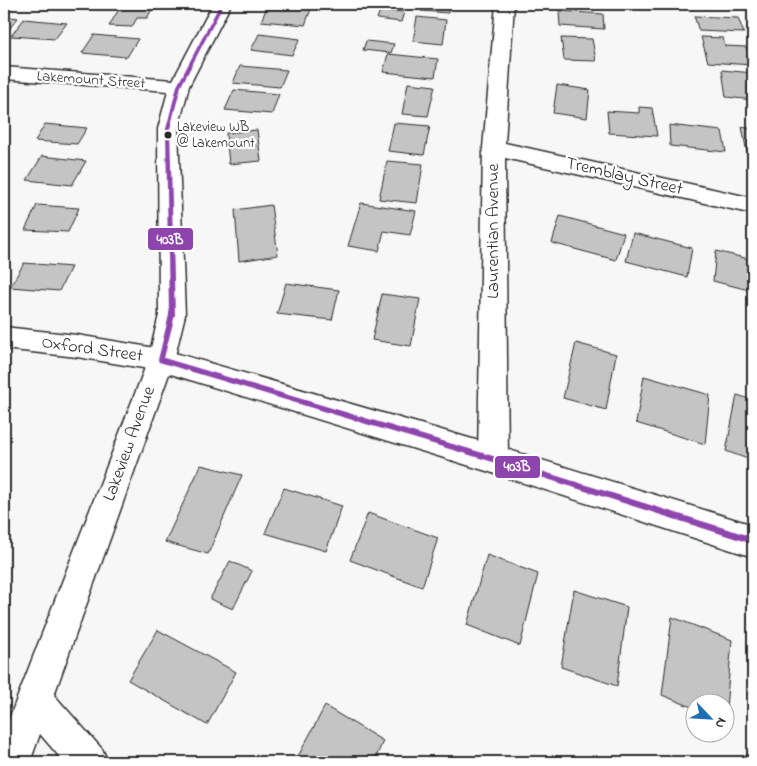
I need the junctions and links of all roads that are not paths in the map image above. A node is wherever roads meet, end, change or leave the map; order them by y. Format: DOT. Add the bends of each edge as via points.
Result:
graph roads {
  1 [pos="222,4"];
  2 [pos="506,4"];
  3 [pos="4,73"];
  4 [pos="179,86"];
  5 [pos="494,148"];
  6 [pos="753,206"];
  7 [pos="4,338"];
  8 [pos="161,360"];
  9 [pos="493,459"];
  10 [pos="753,542"];
  11 [pos="34,700"];
  12 [pos="11,762"];
  13 [pos="89,762"];
  1 -- 4 [label="street, Lakeview Avenue"];
  2 -- 5 [label="street, Laurentian Avenue"];
  3 -- 4 [label="street, Lakemount Street"];
  4 -- 8 [label="street, Lakeview Avenue" via="168,129 172,315"];
  5 -- 6 [label="street, Tremblay Street"];
  5 -- 9 [label="street, Laurentian Avenue"];
  7 -- 8 [label="street, Oxford Street"];
  8 -- 9 [label="street, Oxford Street"];
  8 -- 11 [label="street, Lakeview Avenue"];
  9 -- 10 [label="street, Oxford Street"];
  11 -- 12 [label="street, Lakeview Avenue"];
  11 -- 13 [label="street"];
}
